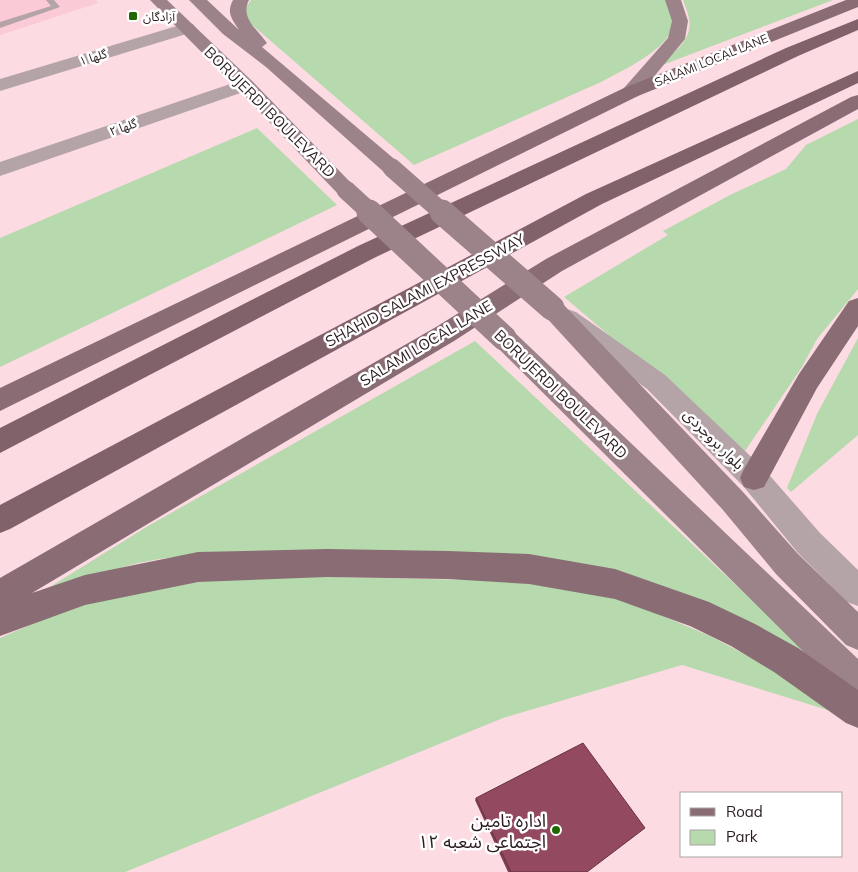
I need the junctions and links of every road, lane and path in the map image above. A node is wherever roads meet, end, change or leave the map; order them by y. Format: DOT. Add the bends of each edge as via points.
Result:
graph roads {
  1 [pos="50,0"];
  2 [pos="158,0"];
  3 [pos="197,0"];
  4 [pos="241,0"];
  5 [pos="673,0"];
  6 [pos="858,1"];
  7 [pos="858,24"];
  8 [pos="0,25"];
  9 [pos="187,28"];
  10 [pos="272,63"];
  11 [pos="858,76"];
  12 [pos="0,85"];
  13 [pos="245,85"];
  14 [pos="631,92"];
  15 [pos="858,101"];
  16 [pos="0,169"];
  17 [pos="858,307"];
  18 [pos="552,308"];
  19 [pos="0,400"];
  20 [pos="0,441"];
  21 [pos="754,478"];
  22 [pos="0,520"];
  23 [pos="858,591"];
  24 [pos="0,595"];
  25 [pos="0,620"];
  26 [pos="858,634"];
  27 [pos="858,682"];
  28 [pos="858,711"];
  1 -- 8 [label="lane" via="56,7"];
  2 -- 9 [label="main road, BORUJERDI BOULEVARD"];
  3 -- 10 [label="main road, BORUJERDI BOULEVARD"];
  4 -- 10 [label="main road" via="238,16"];
  5 -- 14 [label="main road" via="680,21 676,39"];
  6 -- 14 [label="main road, SALAMI LOCAL LANE"];
  7 -- 20 [label="highway" via="366,252"];
  9 -- 12 [label="street, گلها ۱"];
  9 -- 13 [label="main road, BORUJERDI BOULEVARD"];
  10 -- 18 [label="main road, BORUJERDI BOULEVARD, bridge"];
  11 -- 22 [label="highway, SHAHID SALAMI EXPRESSWAY" via="594,199"];
  13 -- 16 [label="street, گلها ۲"];
  13 -- 27 [label="main road, BORUJERDI BOULEVARD, bridge" via="346,190 504,338"];
  14 -- 19 [label="main road, SALAMI LOCAL LANE"];
  15 -- 24 [label="main road, SALAMI LOCAL LANE" via="554,265 446,334"];
  17 -- 21 [label="main road" via="808,381"];
  18 -- 21 [label="street, بلوار بروجردی" via="656,382"];
  18 -- 26 [label="main road, BORUJERDI BOULEVARD" via="788,564"];
  21 -- 23 [label="street, بلوار بروجردی" via="809,544"];
  25 -- 28 [label="main road" via="85,590 198,567 326,563 529,569 615,584 698,613 786,660"];
}
